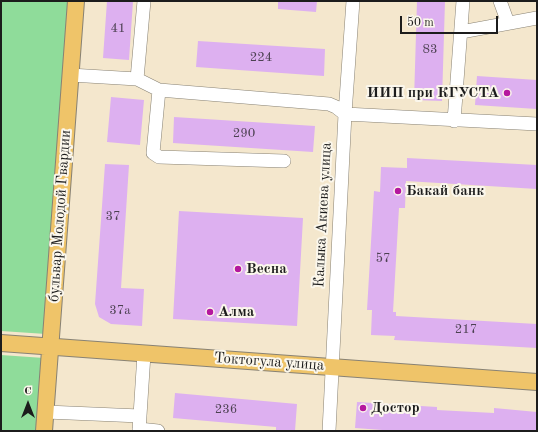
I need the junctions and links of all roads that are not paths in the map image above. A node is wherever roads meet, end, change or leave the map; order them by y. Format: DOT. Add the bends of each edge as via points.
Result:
graph roads {
  1 [pos="76,1"];
  2 [pos="144,1"];
  3 [pos="353,1"];
  4 [pos="463,1"];
  5 [pos="500,1"];
  6 [pos="537,18"];
  7 [pos="508,23"];
  8 [pos="461,32"];
  9 [pos="70,75"];
  10 [pos="137,79"];
  11 [pos="159,90"];
  12 [pos="345,114"];
  13 [pos="454,121"];
  14 [pos="537,124"];
  15 [pos="284,161"];
  16 [pos="1,343"];
  17 [pos="50,347"];
  18 [pos="144,354"];
  19 [pos="332,366"];
  20 [pos="537,382"];
  21 [pos="46,412"];
  22 [pos="140,426"];
  23 [pos="44,431"];
  24 [pos="158,431"];
  25 [pos="328,431"];
  1 -- 9 [label="main road, бульвар Молодой Гвардии"];
  2 -- 10 [label="street"];
  3 -- 12 [label="street, Калыка Акиева улица"];
  4 -- 8 [label="street"];
  5 -- 7 [label="street"];
  6 -- 7 [label="street"];
  7 -- 8 [label="street"];
  8 -- 13 [label="street"];
  9 -- 10 [label="street"];
  9 -- 17 [label="main road, бульвар Молодой Гвардии"];
  10 -- 11 [label="street"];
  11 -- 12 [label="street" via="329,104"];
  11 -- 15 [label="street" via="153,153 159,157"];
  12 -- 13 [label="street"];
  12 -- 19 [label="street, Калыка Акиева улица"];
  13 -- 14 [label="street"];
  16 -- 17 [label="main road, Токтогула улица"];
  17 -- 18 [label="main road, Токтогула улица"];
  17 -- 21 [label="main road, бульвар Молодой Гвардии"];
  18 -- 19 [label="main road, Токтогула улица"];
  18 -- 22 [label="street"];
  19 -- 20 [label="main road, Токтогула улица"];
  19 -- 25 [label="street, Калыка Акиева улица"];
  21 -- 22 [label="street"];
  21 -- 23 [label="main road, бульвар Молодой Гвардии"];
  22 -- 24 [label="street"];
}
